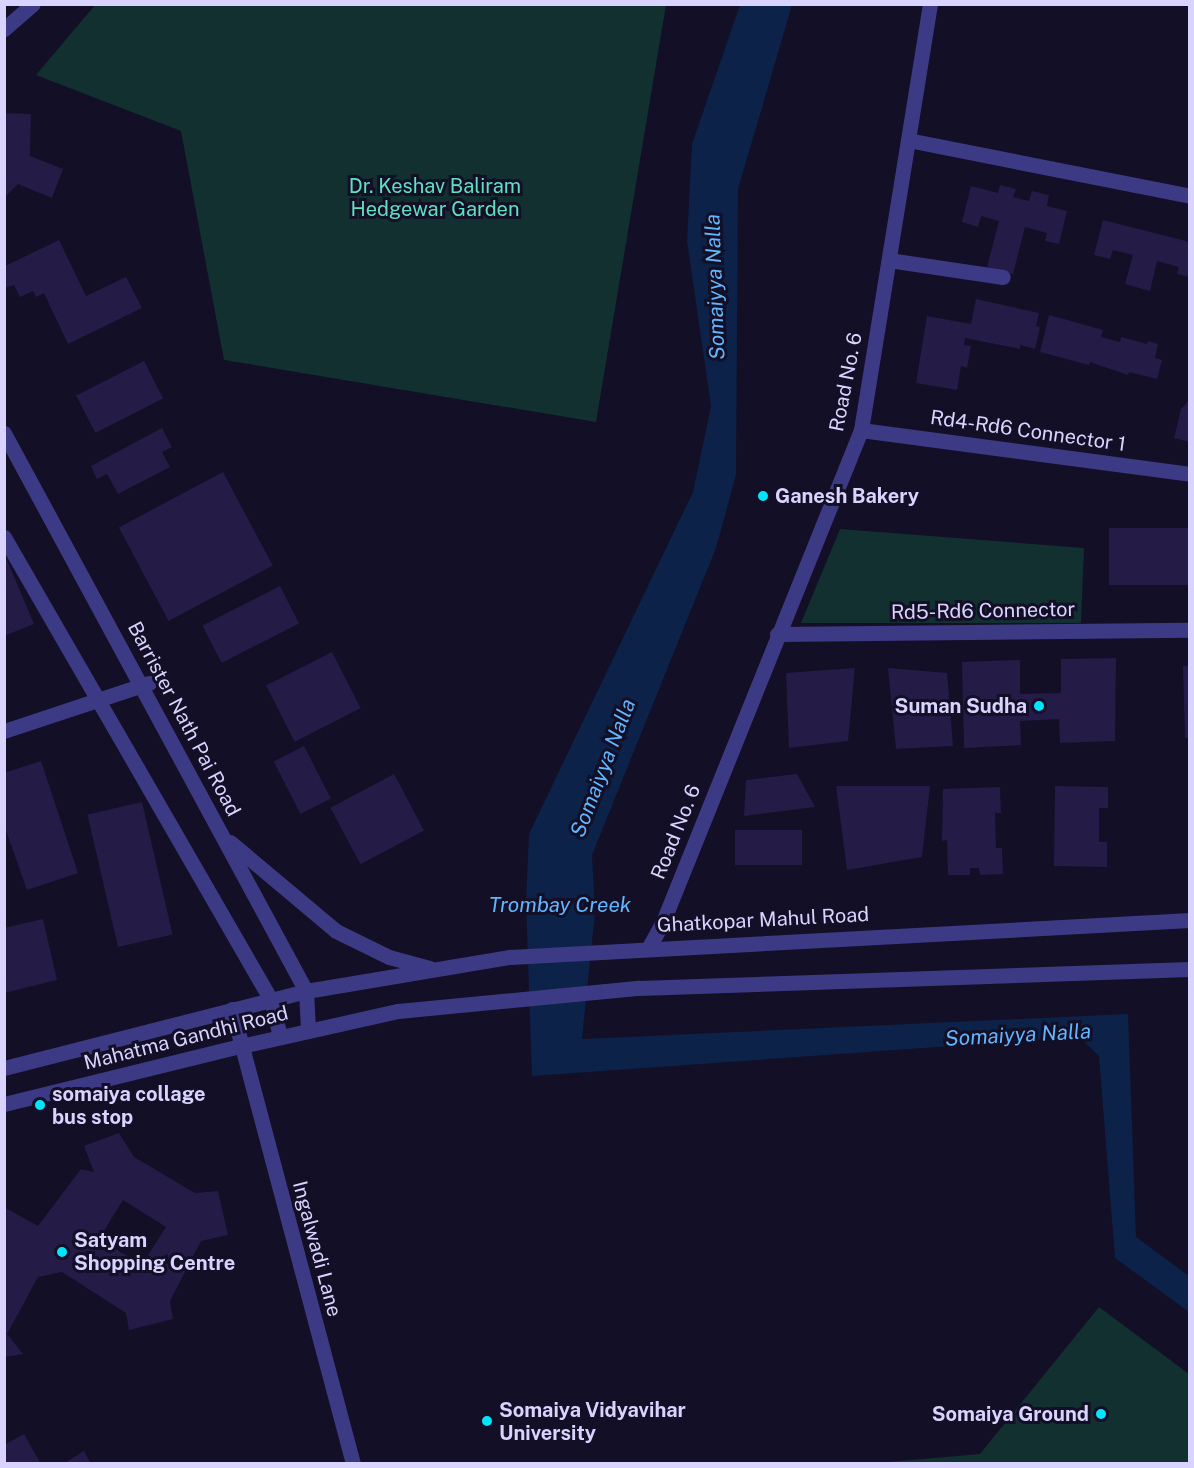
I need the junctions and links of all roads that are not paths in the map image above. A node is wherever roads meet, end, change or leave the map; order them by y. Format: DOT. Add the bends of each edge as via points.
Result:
graph roads {
  1 [pos="33,4"];
  2 [pos="930,4"];
  3 [pos="4,29"];
  4 [pos="908,140"];
  5 [pos="1190,196"];
  6 [pos="889,260"];
  7 [pos="1004,277"];
  8 [pos="861,429"];
  9 [pos="4,433"];
  10 [pos="1190,474"];
  11 [pos="4,537"];
  12 [pos="1190,630"];
  13 [pos="777,634"];
  14 [pos="146,684"];
  15 [pos="98,698"];
  16 [pos="4,731"];
  17 [pos="222,834"];
  18 [pos="1190,920"];
  19 [pos="649,947"];
  20 [pos="435,969"];
  21 [pos="1190,969"];
  22 [pos="306,991"];
  23 [pos="271,1000"];
  24 [pos="232,1009"];
  25 [pos="308,1030"];
  26 [pos="280,1037"];
  27 [pos="241,1046"];
  28 [pos="4,1068"];
  29 [pos="4,1104"];
  30 [pos="353,1464"];
  1 -- 3 [label="street"];
  2 -- 4 [label="street, Road No. 6"];
  4 -- 5 [label="street"];
  4 -- 6 [label="street, Road No. 6"];
  6 -- 7 [label="street"];
  6 -- 8 [label="street, Road No. 6"];
  8 -- 10 [label="street, Rd4-Rd6 Connector 1"];
  8 -- 13 [label="street, Road No. 6"];
  9 -- 14 [label="street, Barrister Nath Pai Road"];
  11 -- 15 [label="street"];
  12 -- 13 [label="street, Rd5-Rd6 Connector"];
  13 -- 19 [label="street, Road No. 6" via="662,924"];
  14 -- 15 [label="street"];
  14 -- 17 [label="street, Barrister Nath Pai Road"];
  15 -- 16 [label="street"];
  15 -- 23 [label="street"];
  17 -- 20 [label="street" via="336,931 389,957"];
  17 -- 22 [label="street, Barrister Nath Pai Road"];
  18 -- 19 [label="street, Ghatkopar Mahul Road"];
  19 -- 20 [label="street, Ghatkopar Mahul Road" via="510,957"];
  20 -- 22 [label="street, Ghatkopar Mahul Road"];
  21 -- 25 [label="street" via="604,991 398,1011"];
  22 -- 23 [label="street, Mahatma Gandhi Road"];
  22 -- 25 [label="street, Barrister Nath Pai Road"];
  23 -- 24 [label="street, Mahatma Gandhi Road"];
  23 -- 26 [label="street"];
  24 -- 27 [label="street, Ingalwadi Lane"];
  24 -- 28 [label="street, Mahatma Gandhi Road"];
  25 -- 26 [label="street, Mahatma Gandhi Road"];
  26 -- 27 [label="street, Mahatma Gandhi Road"];
  27 -- 29 [label="street, Mahatma Gandhi Road"];
  27 -- 30 [label="street, Ingalwadi Lane"];
}
